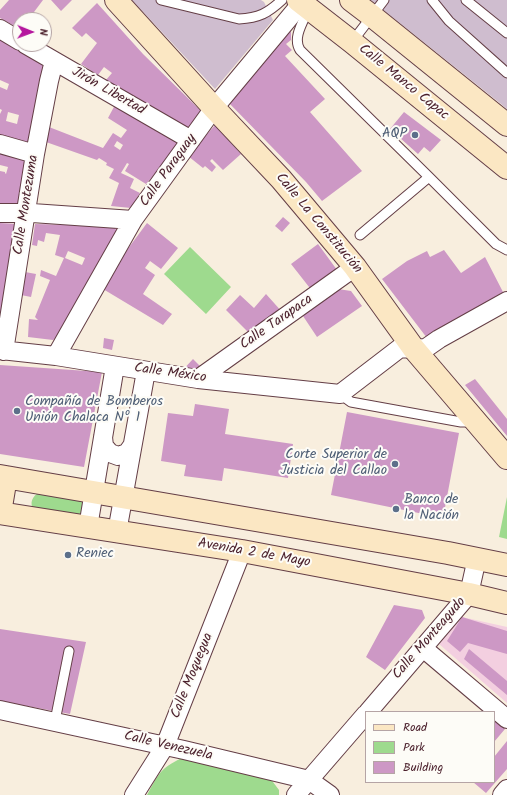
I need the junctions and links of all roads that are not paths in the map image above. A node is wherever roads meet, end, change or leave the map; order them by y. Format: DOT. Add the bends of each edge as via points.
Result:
graph roads {
  1 [pos="116,0"];
  2 [pos="161,0"];
  3 [pos="351,0"];
  4 [pos="432,0"];
  5 [pos="466,0"];
  6 [pos="299,2"];
  7 [pos="378,8"];
  8 [pos="0,29"];
  9 [pos="507,34"];
  10 [pos="12,36"];
  11 [pos="352,42"];
  12 [pos="39,52"];
  13 [pos="54,61"];
  14 [pos="507,72"];
  15 [pos="214,108"];
  16 [pos="507,125"];
  17 [pos="191,140"];
  18 [pos="0,144"];
  19 [pos="35,154"];
  20 [pos="507,168"];
  21 [pos="429,177"];
  22 [pos="0,213"];
  23 [pos="26,213"];
  24 [pos="133,220"];
  25 [pos="360,235"];
  26 [pos="507,250"];
  27 [pos="355,267"];
  28 [pos="507,301"];
  29 [pos="414,349"];
  30 [pos="2,350"];
  31 [pos="56,356"];
  32 [pos="115,366"];
  33 [pos="146,371"];
  34 [pos="198,379"];
  35 [pos="340,394"];
  36 [pos="476,422"];
  37 [pos="103,437"];
  38 [pos="132,446"];
  39 [pos="507,458"];
  40 [pos="3,477"];
  41 [pos="94,492"];
  42 [pos="123,498"];
  43 [pos="0,513"];
  44 [pos="88,527"];
  45 [pos="117,532"];
  46 [pos="242,551"];
  47 [pos="477,558"];
  48 [pos="507,564"];
  49 [pos="470,594"];
  50 [pos="507,603"];
  51 [pos="423,648"];
  52 [pos="69,651"];
  53 [pos="0,710"];
  54 [pos="369,711"];
  55 [pos="365,715"];
  56 [pos="507,719"];
  57 [pos="55,721"];
  58 [pos="165,746"];
  59 [pos="309,780"];
  60 [pos="507,789"];
  61 [pos="134,795"];
  62 [pos="296,795"];
  63 [pos="330,795"];
  64 [pos="502,795"];
  1 -- 15 [label="main road, Calle La Constitución"];
  2 -- 6 [label="lane" via="239,18 249,18"];
  3 -- 7 [label="main road"];
  4 -- 14 [label="lane" via="449,21"];
  5 -- 9 [label="lane"];
  6 -- 11 [label="main road, Calle Manco Capac"];
  6 -- 15 [label="street, Calle Paraguay"];
  6 -- 21 [label="lane" via="296,41 300,50"];
  7 -- 11 [label="lane"];
  7 -- 16 [label="main road"];
  8 -- 10 [label="street"];
  11 -- 20 [label="main road, Calle Manco Capac"];
  12 -- 13 [label="street, Jirón Libertad"];
  13 -- 17 [label="street, Jirón Libertad"];
  13 -- 19 [label="street, Calle Montezuma"];
  15 -- 17 [label="street, Calle Paraguay"];
  15 -- 27 [label="main road, Calle La Constitución" via="281,179"];
  17 -- 24 [label="street, Calle Paraguay"];
  18 -- 19 [label="street"];
  19 -- 23 [label="street, Calle Montezuma"];
  21 -- 25 [label="lane"];
  21 -- 26 [label="lane" via="496,244"];
  22 -- 23 [label="street"];
  23 -- 24 [label="street"];
  23 -- 30 [label="street, Calle Montezuma"];
  24 -- 31 [label="street, Calle Paraguay"];
  27 -- 29 [label="main road, Calle La Constitución"];
  27 -- 34 [label="street, Calle Tarapaca"];
  28 -- 29 [label="street" via="426,348"];
  29 -- 35 [label="street" via="400,348"];
  29 -- 36 [label="main road, Calle La Constitución"];
  30 -- 31 [label="street, Calle México"];
  31 -- 32 [label="street, Calle México"];
  32 -- 33 [label="street, Calle México"];
  32 -- 37 [label="street"];
  33 -- 34 [label="street, Calle México"];
  33 -- 38 [label="street"];
  34 -- 35 [label="street, Calle México"];
  35 -- 36 [label="lane" via="351,402 461,422"];
  36 -- 39 [label="main road, Calle La Constitución"];
  37 -- 38 [label="street" via="104,446 110,453 118,456 127,453"];
  37 -- 41 [label="street"];
  38 -- 42 [label="street"];
  40 -- 41 [label="main road"];
  40 -- 43 [label="main road"];
  41 -- 42 [label="main road"];
  41 -- 44 [label="street"];
  42 -- 45 [label="street"];
  42 -- 47 [label="main road"];
  43 -- 44 [label="main road, Avenida 2 de Mayo"];
  44 -- 45 [label="main road, Avenida 2 de Mayo"];
  45 -- 46 [label="main road, Avenida 2 de Mayo"];
  46 -- 49 [label="main road, Avenida 2 de Mayo"];
  46 -- 58 [label="street, Calle Moquegua"];
  47 -- 48 [label="main road"];
  47 -- 49 [label="street, Calle Monteagudo"];
  49 -- 50 [label="main road, Avenida 2 de Mayo"];
  49 -- 51 [label="street, Calle Monteagudo"];
  51 -- 54 [label="street, Calle Monteagudo"];
  51 -- 56 [label="street"];
  52 -- 57 [label="lane"];
  53 -- 57 [label="street, Calle Venezuela"];
  55 -- 59 [label="street, Calle Monteagudo"];
  57 -- 58 [label="street, Calle Venezuela"];
  58 -- 59 [label="street, Calle Venezuela"];
  58 -- 61 [label="street, Calle Moquegua"];
  59 -- 62 [label="street, Calle Monteagudo"];
  59 -- 63 [label="street, Calle Venezuela"];
  60 -- 64 [label="street"];
}
